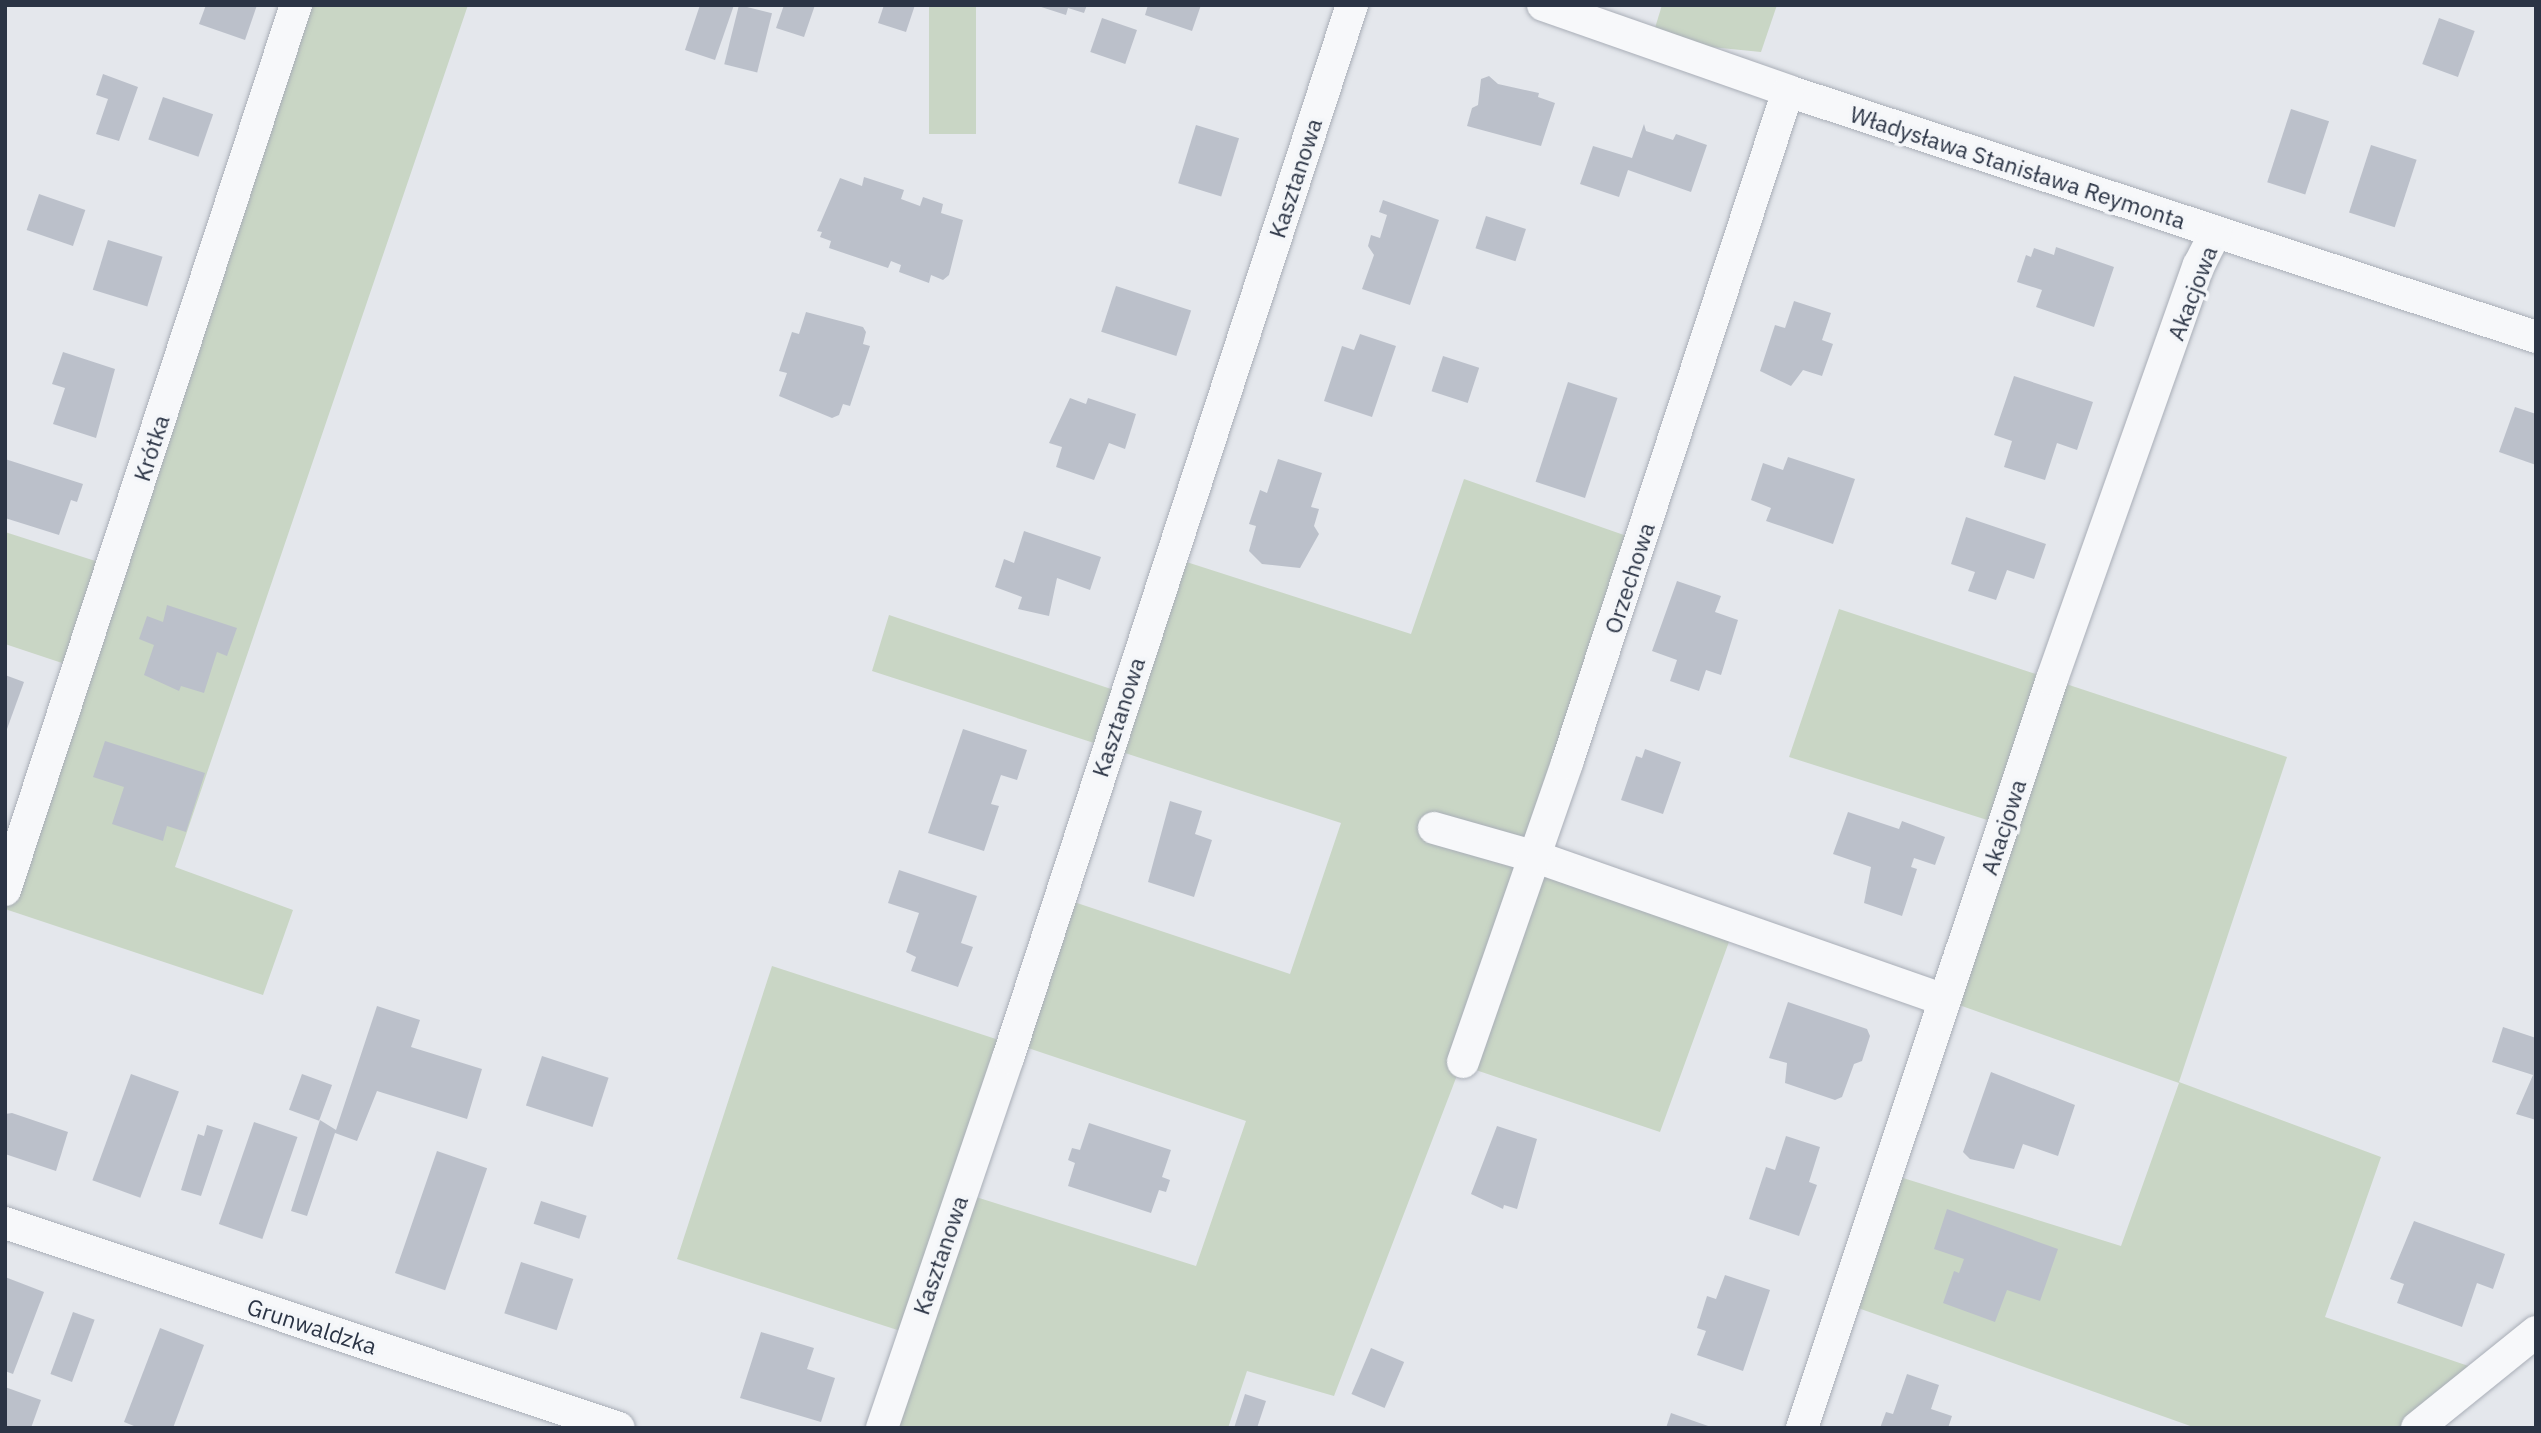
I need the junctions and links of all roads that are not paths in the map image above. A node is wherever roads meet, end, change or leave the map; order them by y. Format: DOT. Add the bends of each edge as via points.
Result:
graph roads {
  1 [pos="296,5"];
  2 [pos="1352,5"];
  3 [pos="1543,5"];
  4 [pos="1788,91"];
  5 [pos="2216,232"];
  6 [pos="2536,337"];
  7 [pos="1434,828"];
  8 [pos="1536,857"];
  9 [pos="5,890"];
  10 [pos="1945,1000"];
  11 [pos="1463,1062"];
  12 [pos="5,1223"];
  13 [pos="2536,1332"];
  14 [pos="555,1418"];
  15 [pos="619,1428"];
  16 [pos="882,1428"];
  17 [pos="1802,1428"];
  18 [pos="2417,1428"];
  1 -- 9 [label="street, Krótka"];
  2 -- 16 [label="street, Kasztanowa" via="1008,1058"];
  3 -- 4 [label="street, Władysława Stanisława Reymonta"];
  4 -- 5 [label="street, Władysława Stanisława Reymonta"];
  4 -- 8 [label="street, Orzechowa"];
  5 -- 6 [label="street, Władysława Stanisława Reymonta"];
  5 -- 10 [label="street, Akacjowa" via="2199,265 2052,679"];
  7 -- 8 [label="street"];
  8 -- 10 [label="street"];
  8 -- 11 [label="street, Orzechowa"];
  10 -- 17 [label="street, Akacjowa"];
  12 -- 14 [label="street, Grunwaldzka"];
  13 -- 18 [label="street"];
  14 -- 15 [label="street, Grunwaldzka"];
}
